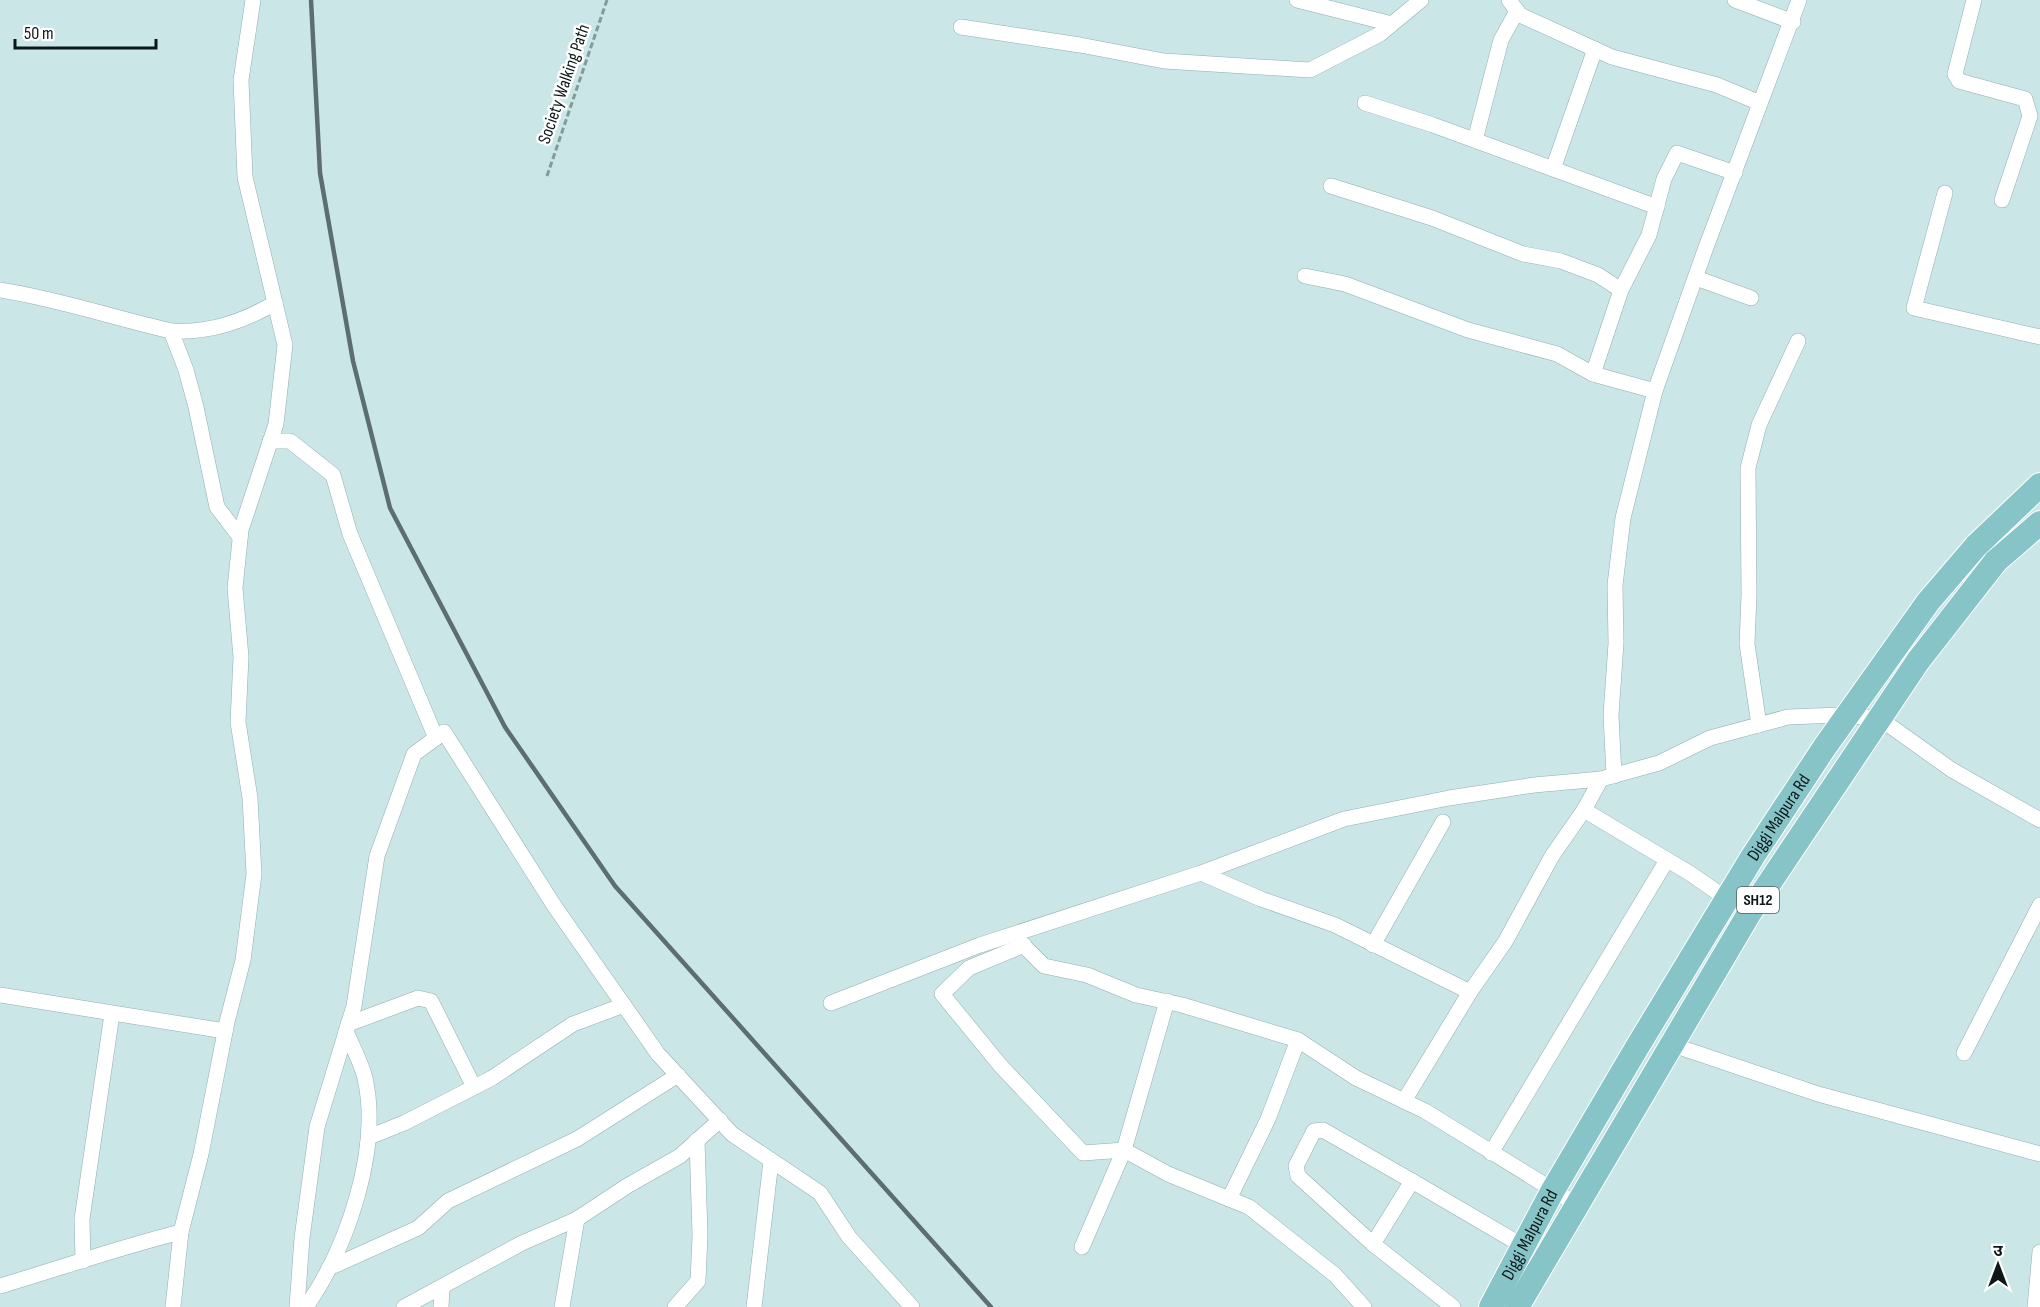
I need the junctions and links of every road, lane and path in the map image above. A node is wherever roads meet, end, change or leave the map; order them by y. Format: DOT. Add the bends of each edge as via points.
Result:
graph roads {
  1 [pos="253,0"];
  2 [pos="607,0"];
  3 [pos="1297,0"];
  4 [pos="1421,0"];
  5 [pos="1735,0"];
  6 [pos="1799,0"];
  7 [pos="1974,0"];
  8 [pos="1317,3"];
  9 [pos="1513,5"];
  10 [pos="1793,22"];
  11 [pos="1392,24"];
  12 [pos="961,27"];
  13 [pos="1595,49"];
  14 [pos="1365,103"];
  15 [pos="1760,104"];
  16 [pos="1474,140"];
  17 [pos="1553,169"];
  18 [pos="1735,173"];
  19 [pos="547,176"];
  20 [pos="1331,186"];
  21 [pos="1945,193"];
  22 [pos="2002,200"];
  23 [pos="1657,207"];
  24 [pos="1305,276"];
  25 [pos="1696,278"];
  26 [pos="0,290"];
  27 [pos="1621,290"];
  28 [pos="1751,298"];
  29 [pos="275,303"];
  30 [pos="171,330"];
  31 [pos="2040,337"];
  32 [pos="1798,341"];
  33 [pos="1593,374"];
  34 [pos="1655,392"];
  35 [pos="270,441"];
  36 [pos="2040,484"];
  37 [pos="2040,523"];
  38 [pos="240,537"];
  39 [pos="1848,716"];
  40 [pos="1879,718"];
  41 [pos="1759,725"];
  42 [pos="436,738"];
  43 [pos="1608,778"];
  44 [pos="1584,810"];
  45 [pos="2040,820"];
  46 [pos="1443,822"];
  47 [pos="1667,860"];
  48 [pos="1201,873"];
  49 [pos="1727,899"];
  50 [pos="2040,905"];
  51 [pos="2025,934"];
  52 [pos="1018,940"];
  53 [pos="2040,940"];
  54 [pos="1373,945"];
  55 [pos="1470,992"];
  56 [pos="0,995"];
  57 [pos="1167,1001"];
  58 [pos="831,1003"];
  59 [pos="624,1005"];
  60 [pos="112,1014"];
  61 [pos="347,1027"];
  62 [pos="225,1031"];
  63 [pos="1298,1040"];
  64 [pos="1670,1044"];
  65 [pos="1964,1053"];
  66 [pos="678,1075"];
  67 [pos="474,1087"];
  68 [pos="1404,1101"];
  69 [pos="720,1120"];
  70 [pos="369,1137"];
  71 [pos="697,1140"];
  72 [pos="1124,1150"];
  73 [pos="1491,1153"];
  74 [pos="2040,1154"];
  75 [pos="771,1161"];
  76 [pos="1412,1181"];
  77 [pos="1553,1190"];
  78 [pos="1229,1199"];
  79 [pos="1579,1206"];
  80 [pos="577,1219"];
  81 [pos="181,1232"];
  82 [pos="1373,1244"];
  83 [pos="1522,1246"];
  84 [pos="1082,1247"];
  85 [pos="2040,1252"];
  86 [pos="83,1262"];
  87 [pos="329,1268"];
  88 [pos="0,1286"];
  89 [pos="442,1288"];
  90 [pos="173,1307"];
  91 [pos="297,1307"];
  92 [pos="306,1307"];
  93 [pos="404,1307"];
  94 [pos="441,1307"];
  95 [pos="562,1307"];
  96 [pos="675,1307"];
  97 [pos="754,1307"];
  98 [pos="912,1307"];
  99 [pos="1364,1307"];
  100 [pos="1454,1307"];
  101 [pos="1491,1307"];
  102 [pos="1517,1307"];
  103 [pos="2035,1307"];
  1 -- 29 [label="street" via="241,80 244,177"];
  2 -- 19 [label="path, Society Walking Path"];
  3 -- 8 [label="street"];
  4 -- 11 [label="street"];
  5 -- 10 [label="street"];
  6 -- 10 [label="street"];
  7 -- 22 [label="street" via="1955,74 1959,81 2025,99 2029,106 2030,116"];
  8 -- 11 [label="street"];
  9 -- 13 [label="street" via="1520,15"];
  9 -- 16 [label="street"];
  10 -- 15 [label="street"];
  11 -- 12 [label="street" via="1310,70 1164,62"];
  13 -- 15 [label="street" via="1717,85"];
  13 -- 17 [label="street"];
  14 -- 16 [label="street"];
  15 -- 18 [label="street"];
  16 -- 17 [label="street"];
  17 -- 23 [label="street"];
  18 -- 23 [label="street" via="1677,153 1664,179"];
  18 -- 25 [label="street"];
  20 -- 27 [label="street" via="1432,218 1523,254 1561,261 1598,275"];
  21 -- 31 [label="street" via="1914,308"];
  23 -- 27 [label="street" via="1649,235"];
  24 -- 33 [label="street" via="1345,284 1468,330 1557,354"];
  25 -- 28 [label="street"];
  25 -- 34 [label="street"];
  26 -- 30 [label="street"];
  27 -- 33 [label="street"];
  29 -- 30 [label="street" via="227,326 198,332"];
  29 -- 35 [label="street" via="285,345 276,424"];
  30 -- 38 [label="street" via="191,388 218,507"];
  32 -- 41 [label="street" via="1759,425 1748,468 1747,644"];
  33 -- 34 [label="street"];
  34 -- 43 [label="street" via="1623,518 1615,585 1616,644"];
  35 -- 38 [label="street"];
  35 -- 42 [label="street" via="290,441 333,475 350,534"];
  36 -- 39 [label="main road, Diggi Malpura Rd" via="1976,546 1928,602"];
  37 -- 40 [label="main road, Diggi Malpura Rd / SH12" via="1996,561"];
  38 -- 62 [label="street" via="235,588 241,657 238,722 250,798 254,874 243,960"];
  39 -- 40 [label="street"];
  39 -- 41 [label="street" via="1788,717"];
  39 -- 49 [label="main road, Diggi Malpura Rd"];
  40 -- 45 [label="street" via="1952,770"];
  40 -- 64 [label="main road, Diggi Malpura Rd / SH12" via="1750,912"];
  41 -- 43 [label="street" via="1710,738 1659,763"];
  42 -- 59 [label="street" via="444,732 555,907"];
  42 -- 61 [label="street" via="414,754 377,856"];
  43 -- 44 [label="street"];
  43 -- 48 [label="street" via="1511,788 1344,819"];
  44 -- 47 [label="street"];
  44 -- 55 [label="street" via="1552,856 1505,942"];
  46 -- 54 [label="street"];
  47 -- 49 [label="street"];
  47 -- 73 [label="street"];
  48 -- 52 [label="street"];
  48 -- 54 [label="street" via="1335,925"];
  49 -- 77 [label="main road, Diggi Malpura Rd"];
  50 -- 51 [label="street"];
  51 -- 53 [label="street"];
  51 -- 65 [label="street"];
  52 -- 57 [label="street" via="1044,966 1087,975 1136,995"];
  52 -- 58 [label="street" via="980,945"];
  52 -- 72 [label="street" via="969,968 942,994 1000,1065 1083,1153"];
  54 -- 55 [label="street"];
  55 -- 68 [label="street"];
  56 -- 60 [label="street"];
  57 -- 63 [label="street"];
  57 -- 72 [label="street"];
  59 -- 66 [label="street" via="658,1054"];
  59 -- 67 [label="street" via="573,1024"];
  60 -- 62 [label="street"];
  60 -- 86 [label="street" via="82,1220"];
  61 -- 67 [label="street" via="426,998"];
  61 -- 70 [label="street" via="365,1077"];
  61 -- 91 [label="street" via="317,1127"];
  62 -- 81 [label="street"];
  63 -- 68 [label="street" via="1356,1078"];
  63 -- 78 [label="street" via="1268,1119"];
  64 -- 74 [label="street" via="1818,1094"];
  64 -- 79 [label="main road, Diggi Malpura Rd / SH12"];
  66 -- 69 [label="street"];
  66 -- 87 [label="street" via="577,1139 448,1201 418,1228"];
  67 -- 70 [label="street"];
  68 -- 73 [label="street"];
  69 -- 71 [label="street"];
  69 -- 75 [label="street" via="732,1134"];
  70 -- 87 [label="street" via="354,1208"];
  71 -- 80 [label="street" via="680,1156"];
  71 -- 96 [label="street" via="698,1281"];
  72 -- 78 [label="street" via="1168,1174"];
  72 -- 84 [label="street"];
  73 -- 77 [label="street"];
  75 -- 97 [label="street"];
  75 -- 98 [label="street" via="820,1193 849,1237"];
  76 -- 82 [label="street"];
  76 -- 82 [label="street" via="1323,1130 1314,1131 1296,1166 1298,1176"];
  76 -- 83 [label="street"];
  77 -- 79 [label="street"];
  77 -- 83 [label="main road, Diggi Malpura Rd"];
  78 -- 99 [label="street" via="1249,1207 1326,1268"];
  79 -- 102 [label="main road, Diggi Malpura Rd / SH12"];
  80 -- 89 [label="street" via="522,1243"];
  80 -- 95 [label="street"];
  81 -- 86 [label="street" via="125,1246"];
  81 -- 90 [label="street"];
  82 -- 100 [label="street"];
  83 -- 101 [label="main road, Diggi Malpura Rd"];
  85 -- 103 [label="street"];
  86 -- 88 [label="street"];
  87 -- 92 [label="street"];
  89 -- 93 [label="street"];
  89 -- 94 [label="street"];
}
